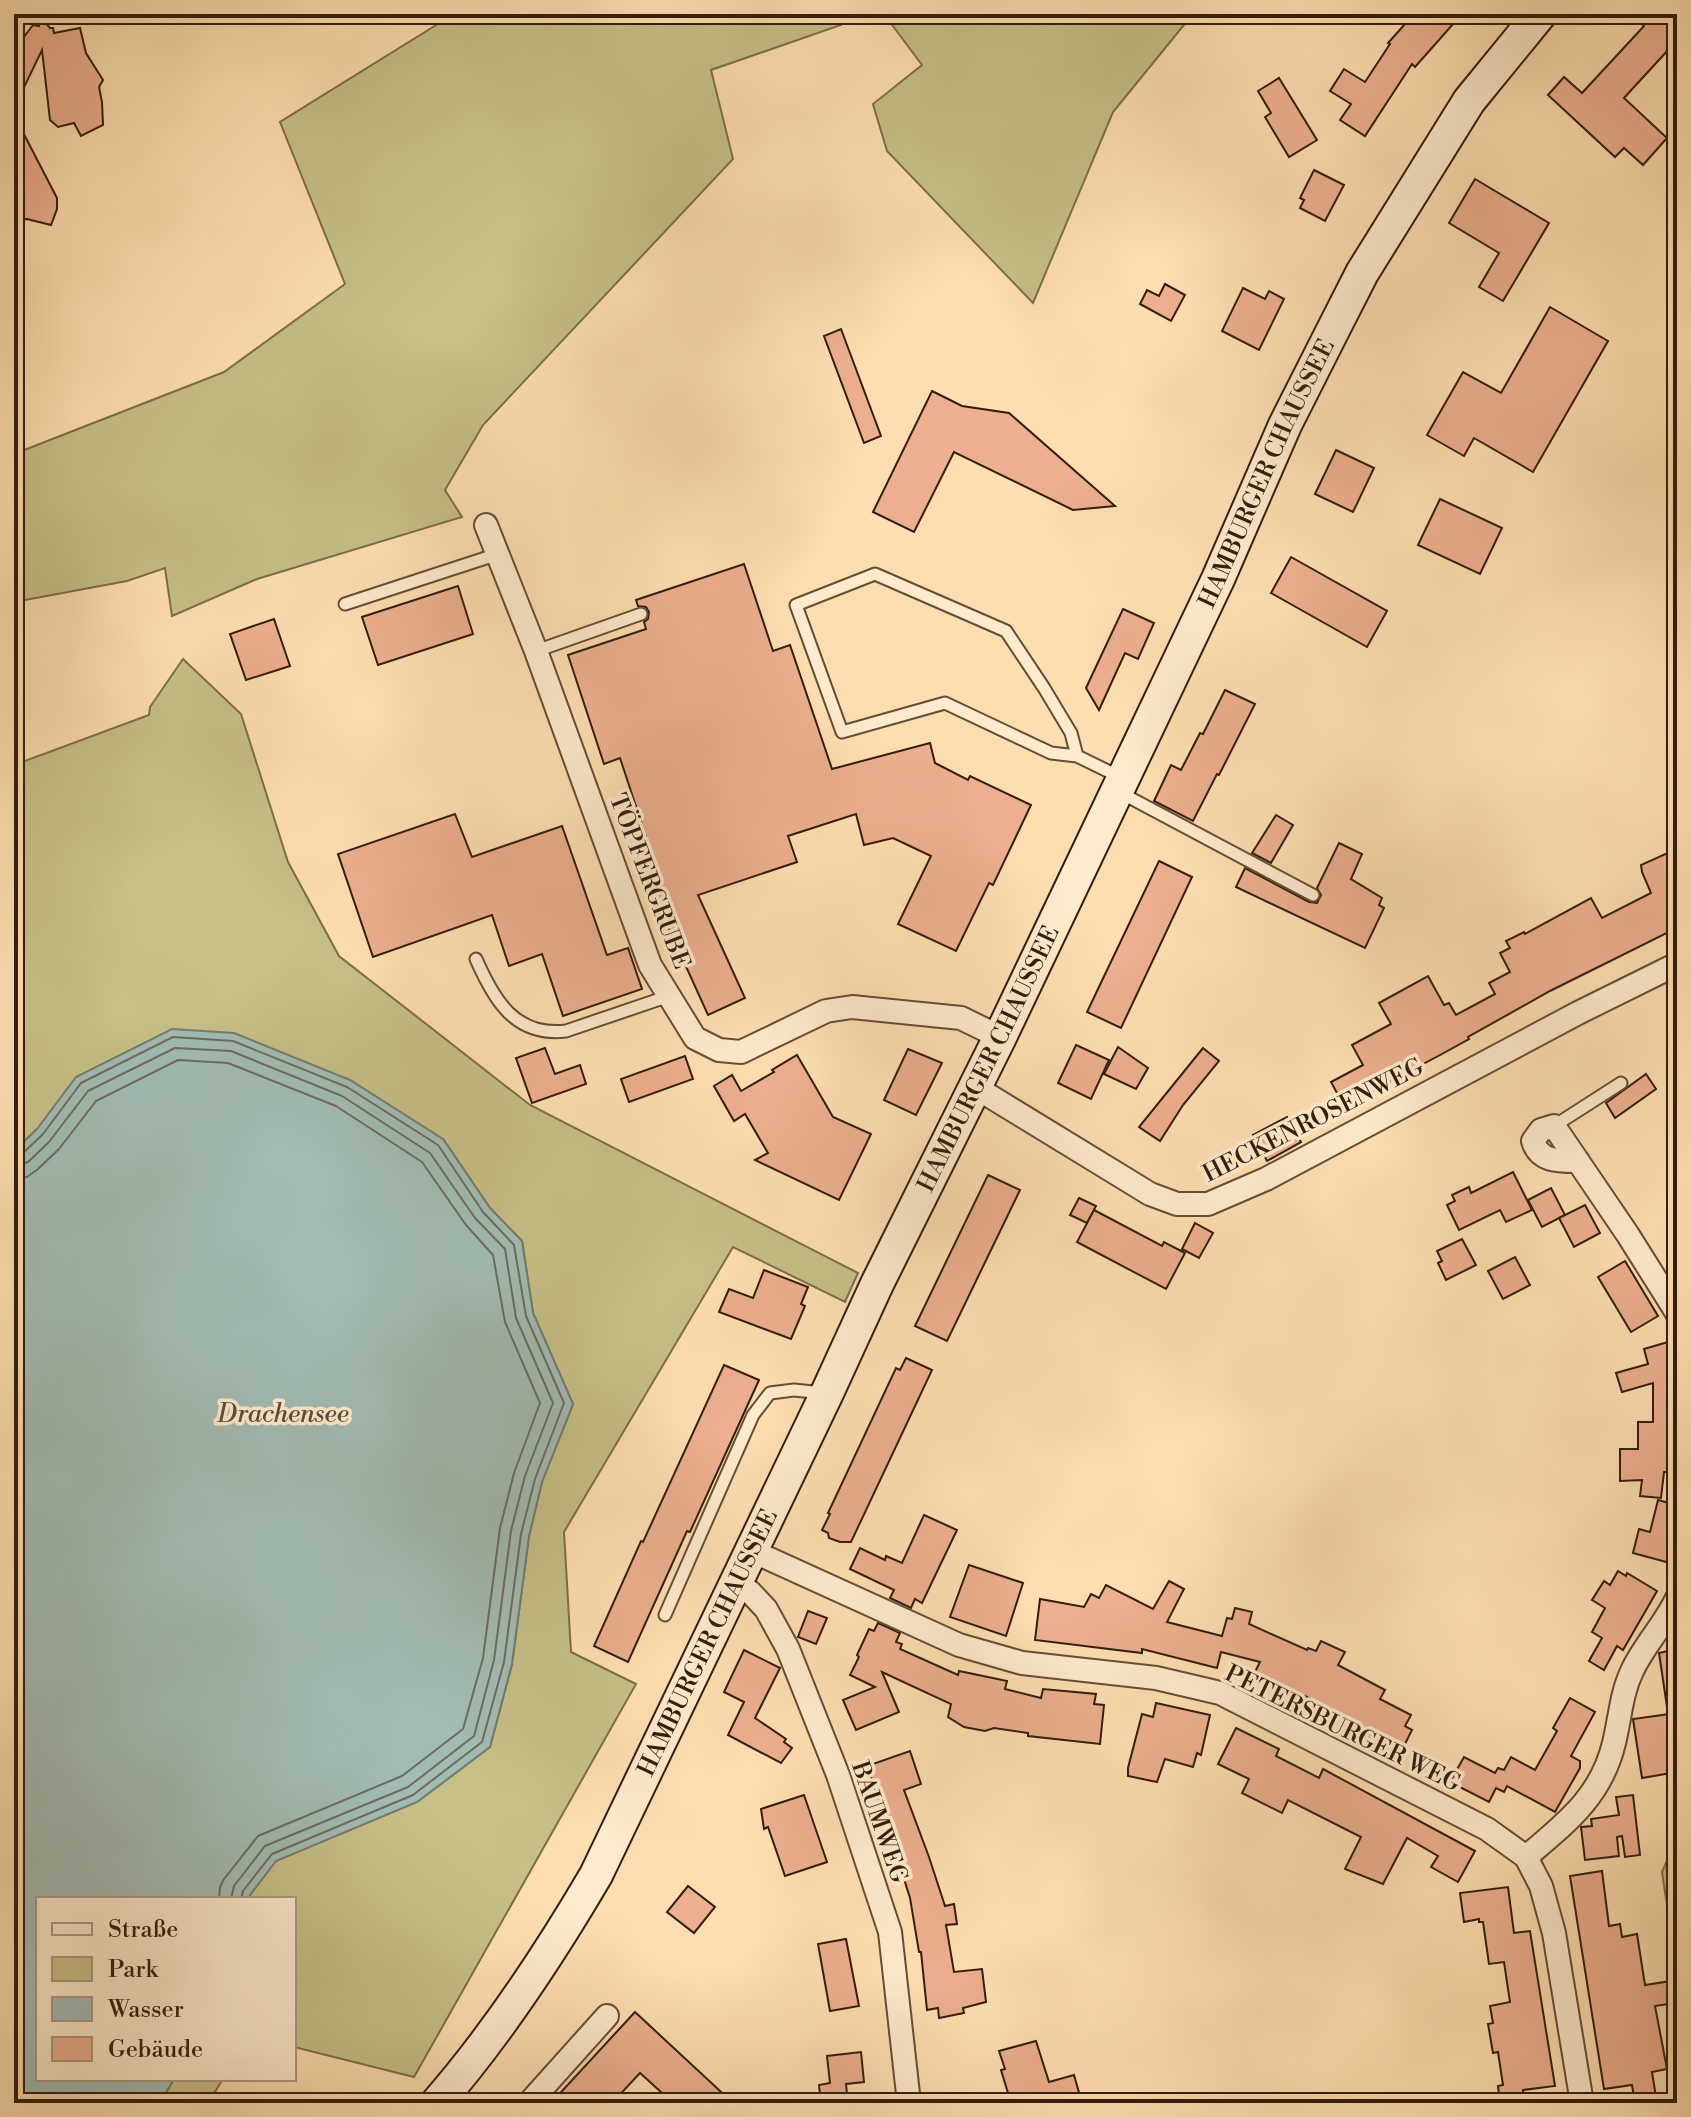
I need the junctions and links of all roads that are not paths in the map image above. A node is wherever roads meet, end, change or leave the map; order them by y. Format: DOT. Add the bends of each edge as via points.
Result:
graph roads {
  1 [pos="1540,14"];
  2 [pos="486,525"];
  3 [pos="499,554"];
  4 [pos="345,604"];
  5 [pos="641,614"];
  6 [pos="536,651"];
  7 [pos="1077,756"];
  8 [pos="1120,785"];
  9 [pos="1313,895"];
  10 [pos="476,959"];
  11 [pos="1677,964"];
  12 [pos="669,996"];
  13 [pos="1000,1037"];
  14 [pos="1621,1083"];
  15 [pos="975,1087"];
  16 [pos="1554,1126"];
  17 [pos="1677,1313"];
  18 [pos="827,1393"];
  19 [pos="752,1551"];
  20 [pos="736,1583"];
  21 [pos="1677,1598"];
  22 [pos="665,1615"];
  23 [pos="1526,1857"];
  24 [pos="607,2016"];
  25 [pos="446,2097"];
  26 [pos="529,2103"];
  27 [pos="909,2103"];
  28 [pos="1582,2103"];
  1 -- 8 [label="main road, HAMBURGER CHAUSSEE" via="1469,101 1362,273 1285,425"];
  2 -- 3 [label="street, TÖPFERGRUBE"];
  3 -- 4 [label="lane"];
  3 -- 6 [label="street, TÖPFERGRUBE"];
  5 -- 6 [label="lane"];
  6 -- 12 [label="street, TÖPFERGRUBE" via="650,965"];
  7 -- 7 [label="lane" via="1051,753 945,703 842,732 796,605 875,574 1006,631 1071,733"];
  7 -- 8 [label="lane"];
  8 -- 9 [label="lane"];
  8 -- 13 [label="main road, HAMBURGER CHAUSSEE"];
  10 -- 12 [label="lane" via="489,989 511,1016 552,1033"];
  11 -- 15 [label="street, HECKENROSENWEG" via="1266,1179 1208,1204 1177,1204 1150,1194"];
  12 -- 13 [label="street, TÖPFERGRUBE" via="695,1038 719,1050 741,1052 826,1011 852,1007 961,1018"];
  13 -- 15 [label="main road, HAMBURGER CHAUSSEE"];
  14 -- 16 [label="lane"];
  15 -- 18 [label="main road, HAMBURGER CHAUSSEE"];
  16 -- 17 [label="street"];
  18 -- 19 [label="main road, HAMBURGER CHAUSSEE"];
  18 -- 22 [label="lane" via="770,1393 753,1415"];
  19 -- 20 [label="main road, HAMBURGER CHAUSSEE"];
  19 -- 23 [label="street, PETERSBURGER WEG" via="959,1645 1022,1663 1156,1678 1220,1693 1487,1829"];
  20 -- 25 [label="main road, HAMBURGER CHAUSSEE" via="596,1875 557,1942"];
  20 -- 27 [label="street, BAUMWEG" via="766,1609 788,1649 838,1775 886,1919"];
  21 -- 23 [label="street" via="1632,1671 1608,1766 1596,1788 1575,1815"];
  23 -- 28 [label="street, PETERSBURGER WEG" via="1541,1886 1554,1933"];
  24 -- 26 [label="street"];
}
